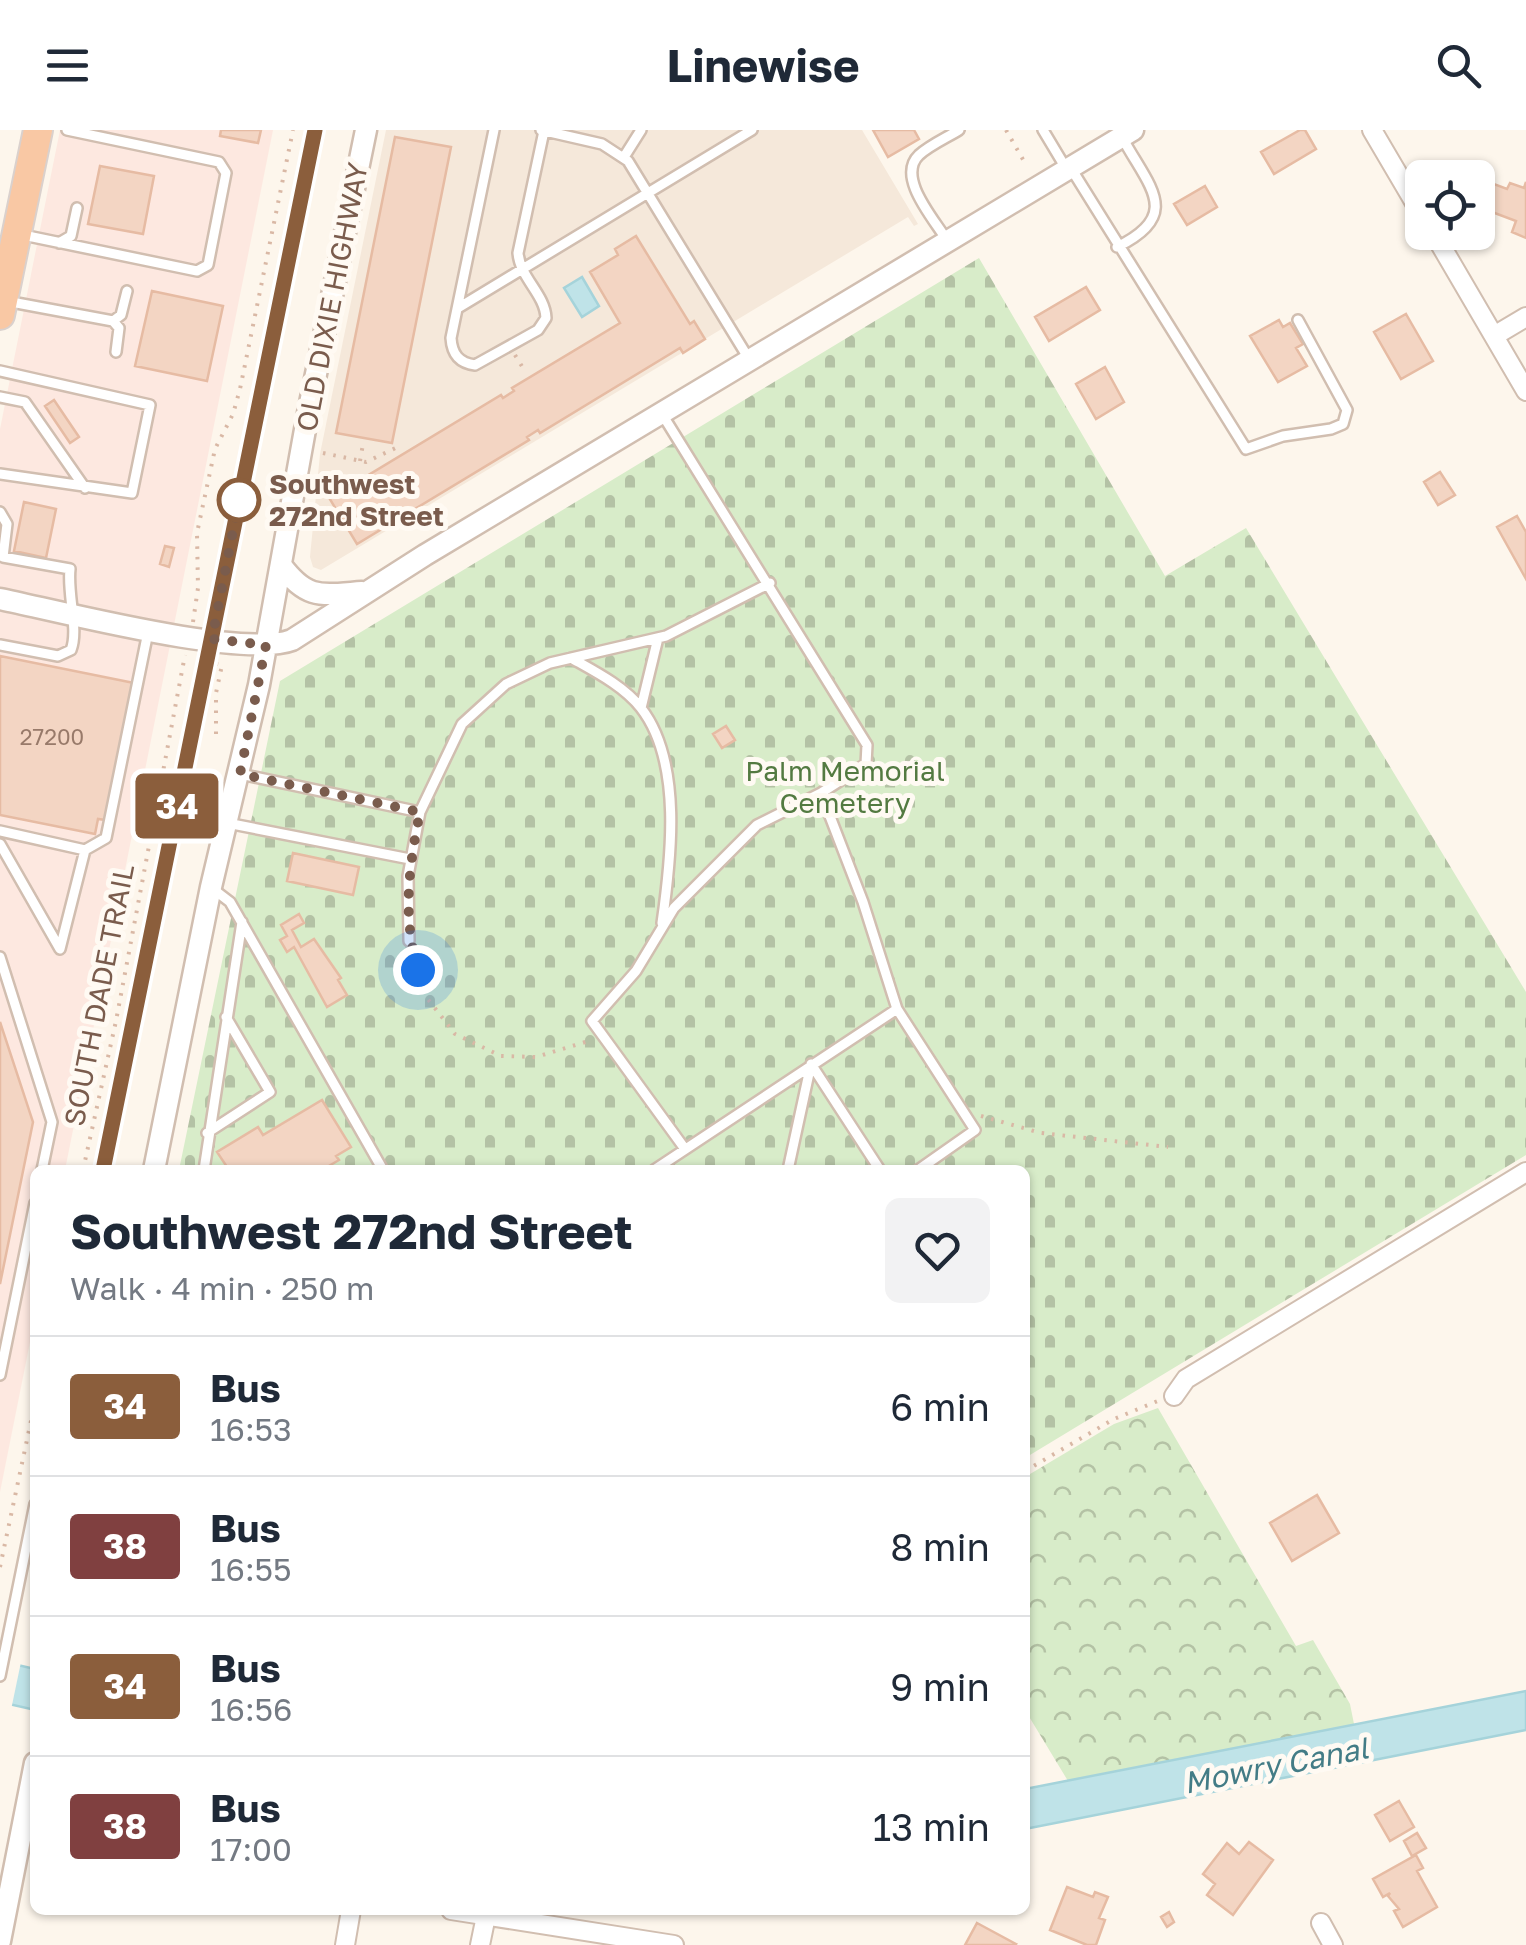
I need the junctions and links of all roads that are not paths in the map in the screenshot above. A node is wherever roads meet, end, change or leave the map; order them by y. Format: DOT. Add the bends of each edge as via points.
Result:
graph roads {
  1 [pos="67,130"];
  2 [pos="315,130"];
  3 [pos="366,130"];
  4 [pos="494,130"];
  5 [pos="542,130"];
  6 [pos="641,130"];
  7 [pos="752,130"];
  8 [pos="959,130"];
  9 [pos="1043,130"];
  10 [pos="1372,130"];
  11 [pos="1127,133"];
  12 [pos="34,137"];
  13 [pos="624,157"];
  14 [pos="1069,168"];
  15 [pos="1405,186"];
  16 [pos="648,192"];
  17 [pos="77,208"];
  18 [pos="16,234"];
  19 [pos="59,242"];
  20 [pos="948,242"];
  21 [pos="1117,246"];
  22 [pos="1444,250"];
  23 [pos="522,269"];
  24 [pos="127,290"];
  25 [pos="2,308"];
  26 [pos="458,308"];
  27 [pos="1526,317"];
  28 [pos="1298,320"];
  29 [pos="114,321"];
  30 [pos="1494,336"];
  31 [pos="116,352"];
  32 [pos="749,359"];
  33 [pos="0,371"];
  34 [pos="1526,391"];
  35 [pos="0,397"];
  36 [pos="661,412"];
  37 [pos="0,474"];
  38 [pos="85,488"];
  39 [pos="0,512"];
  40 [pos="281,565"];
  41 [pos="770,583"];
  42 [pos="368,591"];
  43 [pos="0,599"];
  44 [pos="70,613"];
  45 [pos="149,629"];
  46 [pos="658,638"];
  47 [pos="212,639"];
  48 [pos="0,644"];
  49 [pos="266,645"];
  50 [pos="571,658"];
  51 [pos="641,708"];
  52 [pos="240,774"];
  53 [pos="821,793"];
  54 [pos="420,812"];
  55 [pos="227,823"];
  56 [pos="0,830"];
  57 [pos="0,844"];
  58 [pos="85,850"];
  59 [pos="410,859"];
  60 [pos="211,887"];
  61 [pos="242,922"];
  62 [pos="660,930"];
  63 [pos="410,941"];
  64 [pos="0,957"];
  65 [pos="896,1008"];
  66 [pos="226,1017"];
  67 [pos="811,1064"];
  68 [pos="207,1133"];
  69 [pos="685,1149"];
  70 [pos="43,1165"];
  71 [pos="104,1165"];
  72 [pos="155,1165"];
  73 [pos="204,1165"];
  74 [pos="380,1165"];
  75 [pos="661,1165"];
  76 [pos="789,1165"];
  77 [pos="877,1165"];
  78 [pos="925,1165"];
  79 [pos="1526,1172"];
  80 [pos="30,1228"];
  81 [pos="0,1375"];
  82 [pos="1174,1396"];
  83 [pos="30,1529"];
  84 [pos="0,1676"];
  85 [pos="29,1823"];
  86 [pos="351,1915"];
  87 [pos="486,1915"];
  88 [pos="495,1915"];
  89 [pos="1321,1923"];
  90 [pos="0,1941"];
  91 [pos="615,1941"];
  92 [pos="345,1945"];
  93 [pos="480,1945"];
  94 [pos="674,1945"];
  95 [pos="1333,1945"];
  1 -- 19 [label="lane" via="219,162 226,173 208,265 197,270"];
  2 -- 47 [label="lane"];
  3 -- 40 [label="street, OLD DIXIE HIGHWAY"];
  4 -- 26 [label="lane"];
  5 -- 13 [label="lane" via="595,142"];
  5 -- 23 [label="lane" via="518,253"];
  6 -- 13 [label="lane"];
  7 -- 16 [label="lane"];
  8 -- 20 [label="lane" via="918,155 910,170"];
  9 -- 14 [label="lane"];
  10 -- 15 [label="street"];
  11 -- 14 [label="street"];
  11 -- 21 [label="lane" via="1157,207 1152,224"];
  12 -- 18 [label="highway"];
  13 -- 16 [label="lane"];
  14 -- 20 [label="street"];
  14 -- 21 [label="lane"];
  16 -- 23 [label="lane"];
  16 -- 32 [label="lane"];
  17 -- 19 [label="lane" via="71,236"];
  18 -- 19 [label="lane"];
  18 -- 25 [label="highway"];
  20 -- 32 [label="street"];
  21 -- 28 [label="lane" via="1246,450 1342,424 1347,410"];
  22 -- 30 [label="street"];
  23 -- 26 [label="lane"];
  23 -- 26 [label="lane" via="546,311 538,330 483,363 467,364 452,346"];
  24 -- 29 [label="lane" via="122,315"];
  25 -- 29 [label="lane"];
  27 -- 30 [label="street"];
  29 -- 31 [label="lane"];
  30 -- 34 [label="street"];
  32 -- 36 [label="street"];
  33 -- 38 [label="lane" via="150,405 132,493"];
  35 -- 38 [label="lane" via="25,402"];
  36 -- 41 [label="lane"];
  36 -- 42 [label="street"];
  37 -- 38 [label="lane"];
  39 -- 44 [label="lane" via="8,524 3,557 70,569"];
  40 -- 42 [label="street" via="314,594"];
  40 -- 49 [label="street, OLD DIXIE HIGHWAY"];
  41 -- 46 [label="lane"];
  41 -- 53 [label="lane" via="867,744 866,764"];
  42 -- 49 [label="street" via="302,635"];
  43 -- 44 [label="street"];
  44 -- 45 [label="street"];
  44 -- 48 [label="lane" via="75,640 65,655"];
  45 -- 47 [label="street"];
  45 -- 58 [label="lane" via="106,838"];
  46 -- 50 [label="lane"];
  46 -- 51 [label="lane"];
  47 -- 49 [label="street"];
  47 -- 71 [label="lane"];
  49 -- 52 [label="street, OLD DIXIE HIGHWAY"];
  50 -- 51 [label="lane"];
  50 -- 54 [label="lane" via="506,684 462,724"];
  51 -- 62 [label="lane" via="661,751 672,812"];
  52 -- 54 [label="lane"];
  52 -- 55 [label="street, OLD DIXIE HIGHWAY"];
  53 -- 62 [label="lane" via="757,825"];
  53 -- 65 [label="lane"];
  54 -- 59 [label="lane"];
  55 -- 59 [label="lane"];
  55 -- 60 [label="street, OLD DIXIE HIGHWAY"];
  56 -- 58 [label="lane"];
  57 -- 58 [label="lane" via="60,949"];
  59 -- 63 [label="lane"];
  60 -- 61 [label="lane"];
  60 -- 72 [label="street, OLD DIXIE HIGHWAY"];
  61 -- 66 [label="lane"];
  61 -- 74 [label="lane"];
  62 -- 69 [label="lane" via="636,971 592,1021"];
  64 -- 70 [label="lane" via="52,1122"];
  65 -- 67 [label="lane"];
  65 -- 78 [label="lane" via="974,1130"];
  66 -- 68 [label="lane"];
  66 -- 68 [label="lane" via="270,1092"];
  67 -- 69 [label="lane"];
  67 -- 76 [label="lane"];
  67 -- 77 [label="lane"];
  68 -- 73 [label="lane"];
  69 -- 75 [label="lane"];
  79 -- 82 [label="street" via="1186,1379"];
  80 -- 81 [label="lane"];
  83 -- 84 [label="lane"];
  85 -- 90 [label="street"];
  86 -- 92 [label="street"];
  87 -- 93 [label="street"];
  88 -- 91 [label="street"];
  89 -- 95 [label="street"];
  91 -- 94 [label="street"];
}
